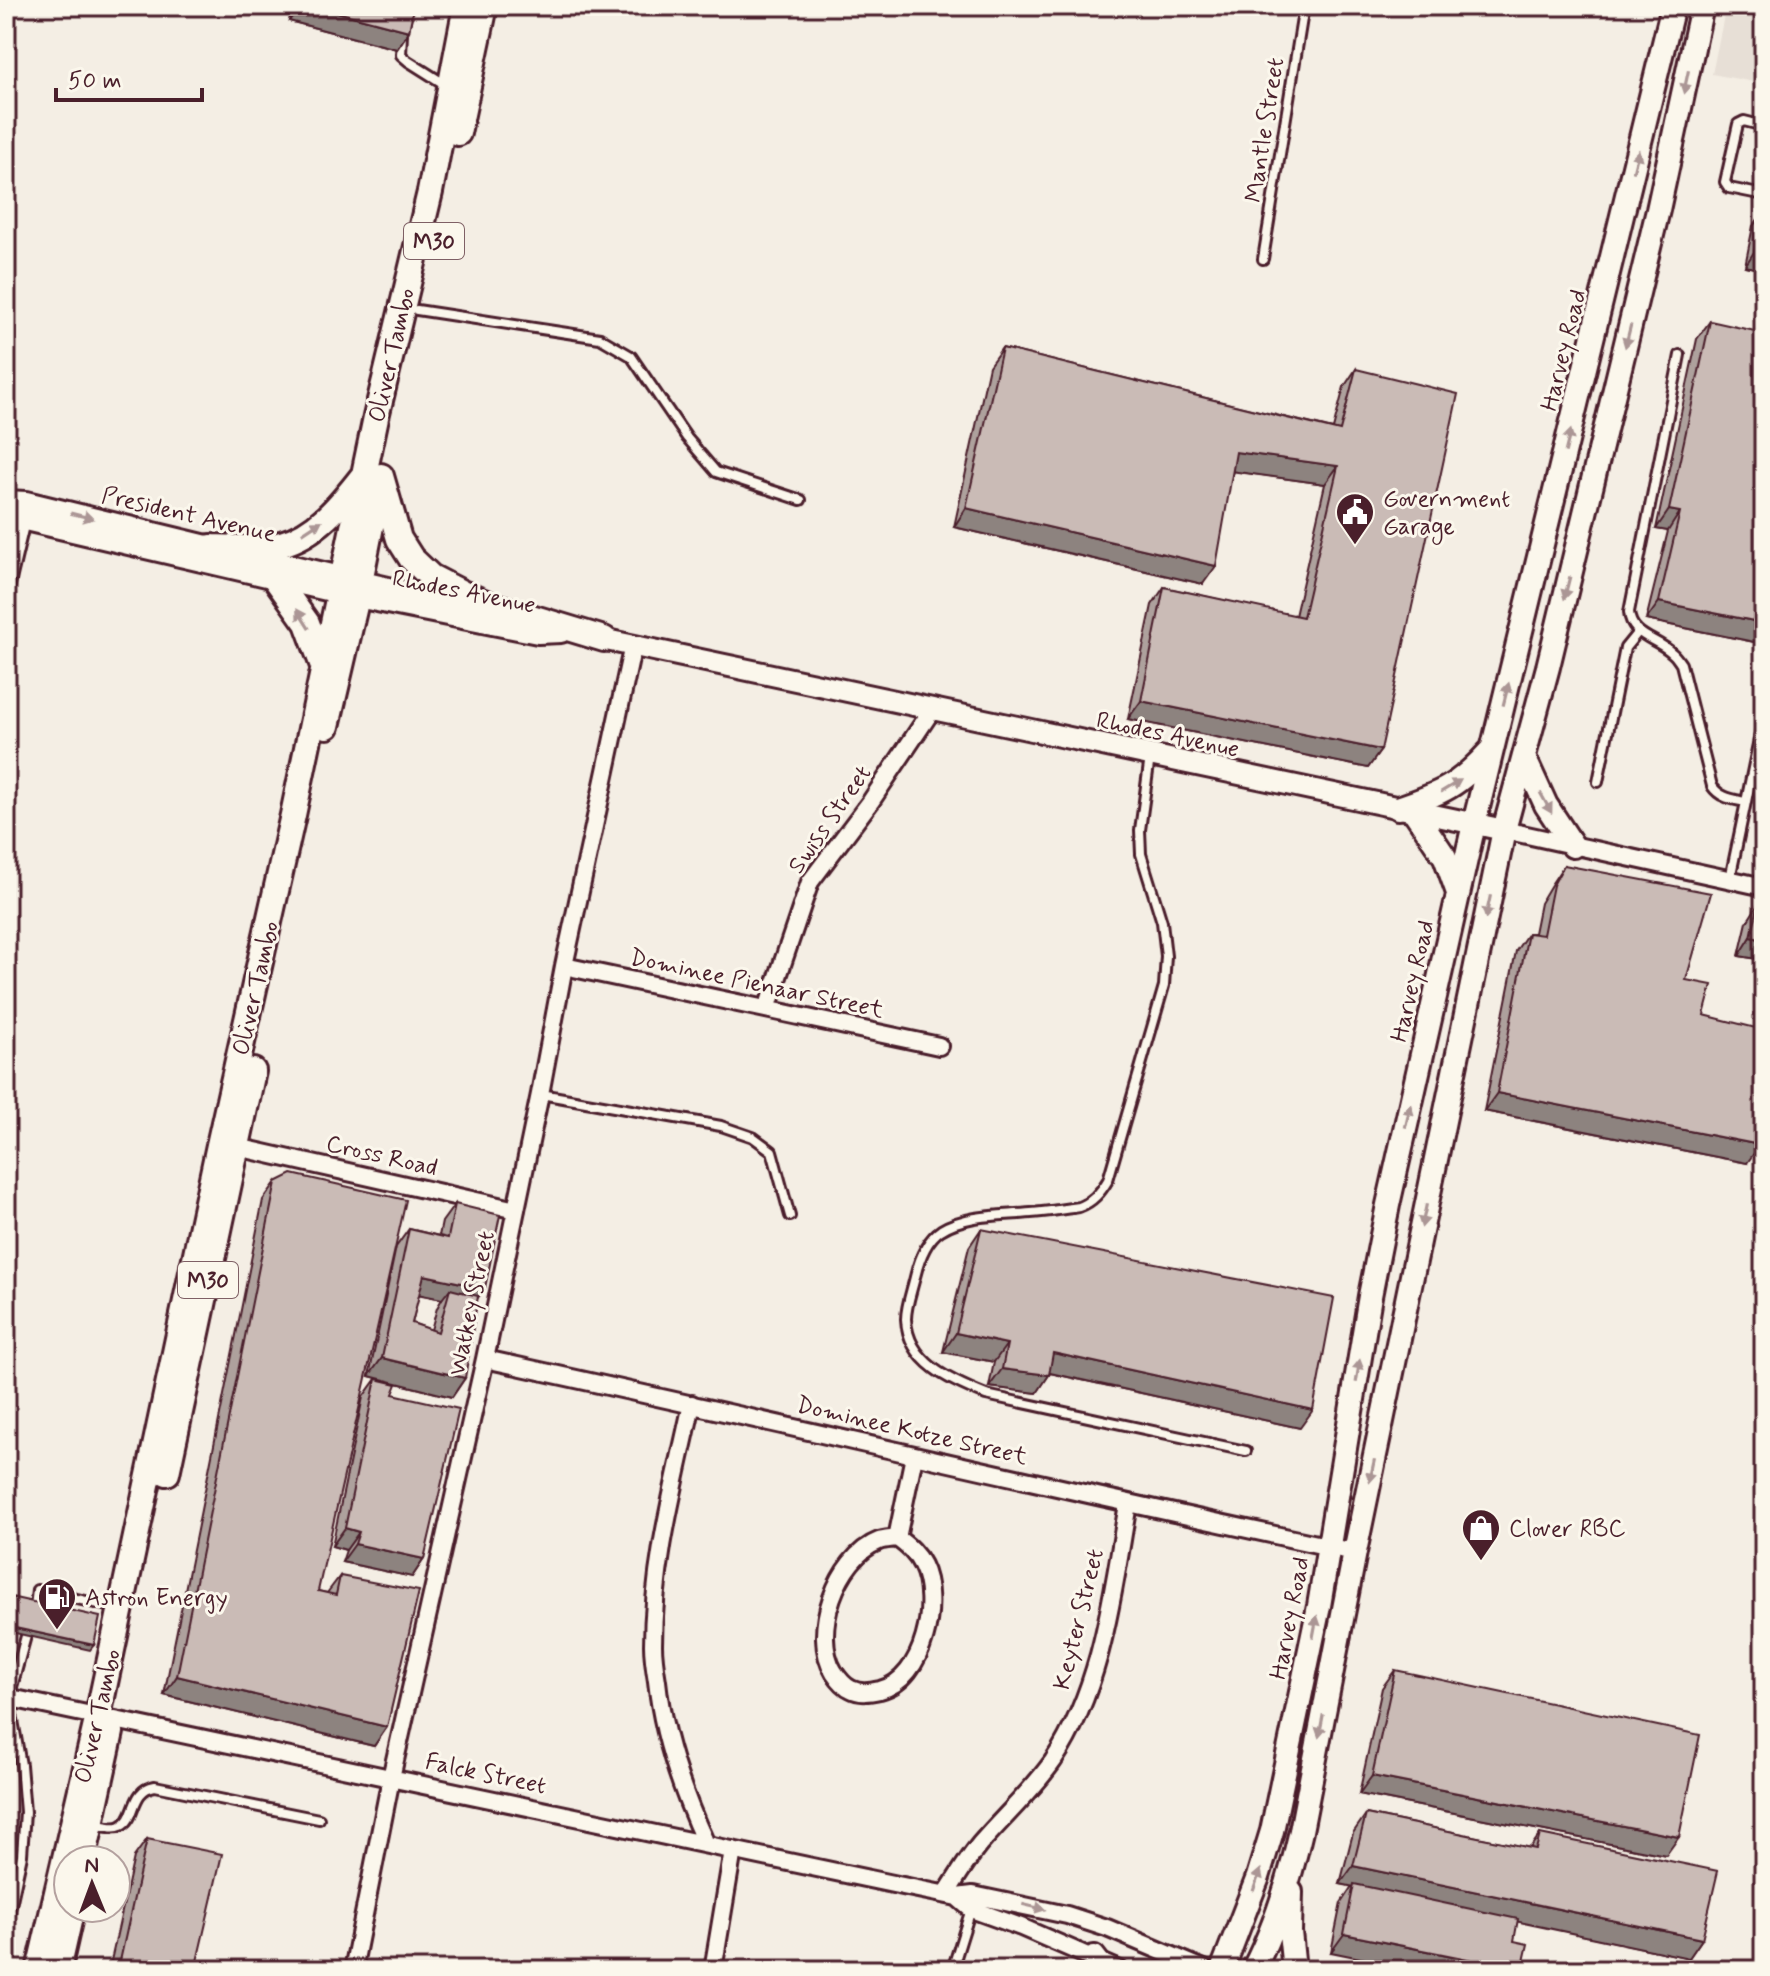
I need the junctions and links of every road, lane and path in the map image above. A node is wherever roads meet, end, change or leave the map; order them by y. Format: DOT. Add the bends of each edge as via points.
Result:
graph roads {
  1 [pos="466,6"];
  2 [pos="485,6"];
  3 [pos="1304,6"];
  4 [pos="1673,6"];
  5 [pos="1702,6"];
  6 [pos="403,22"];
  7 [pos="450,88"];
  8 [pos="1764,126"];
  9 [pos="437,194"];
  10 [pos="1764,195"];
  11 [pos="1625,204"];
  12 [pos="1658,210"];
  13 [pos="1263,259"];
  14 [pos="417,310"];
  15 [pos="1680,355"];
  16 [pos="374,474"];
  17 [pos="801,500"];
  18 [pos="15,508"];
  19 [pos="211,547"];
  20 [pos="275,578"];
  21 [pos="6,584"];
  22 [pos="350,587"];
  23 [pos="1638,632"];
  24 [pos="604,639"];
  25 [pos="633,645"];
  26 [pos="323,666"];
  27 [pos="932,710"];
  28 [pos="1764,715"];
  29 [pos="1493,747"];
  30 [pos="1150,757"];
  31 [pos="1524,757"];
  32 [pos="1598,782"];
  33 [pos="1745,802"];
  34 [pos="1406,810"];
  35 [pos="1474,824"];
  36 [pos="1504,830"];
  37 [pos="1573,846"];
  38 [pos="1730,880"];
  39 [pos="1764,887"];
  40 [pos="1458,894"];
  41 [pos="564,966"];
  42 [pos="767,1009"];
  43 [pos="939,1046"];
  44 [pos="540,1094"];
  45 [pos="237,1147"];
  46 [pos="516,1210"];
  47 [pos="790,1216"];
  48 [pos="485,1359"];
  49 [pos="692,1404"];
  50 [pos="1246,1451"];
  51 [pos="914,1456"];
  52 [pos="1128,1504"];
  53 [pos="897,1538"];
  54 [pos="1329,1547"];
  55 [pos="1355,1552"];
  56 [pos="35,1607"];
  57 [pos="121,1608"];
  58 [pos="26,1636"];
  59 [pos="8,1697"];
  60 [pos="106,1718"];
  61 [pos="391,1778"];
  62 [pos="319,1819"];
  63 [pos="91,1823"];
  64 [pos="86,1844"];
  65 [pos="706,1844"];
  66 [pos="733,1850"];
  67 [pos="1292,1871"];
  68 [pos="951,1896"];
  69 [pos="971,1909"];
  70 [pos="68,1924"];
  71 [pos="6,1928"];
  72 [pos="1099,1964"];
  73 [pos="39,1970"];
  74 [pos="58,1970"];
  75 [pos="353,1970"];
  76 [pos="713,1970"];
  77 [pos="952,1970"];
  78 [pos="1120,1970"];
  79 [pos="1206,1970"];
  80 [pos="1222,1970"];
  81 [pos="1253,1970"];
  82 [pos="1294,1970"];
  1 -- 7 [label="main road, Oliver Tambo / M30"];
  2 -- 9 [label="main road, Oliver Tambo / M30"];
  3 -- 13 [label="lane, Mantle Street"];
  11 -- 4 [label="main road, Harvey Road, one-way"];
  5 -- 12 [label="main road, one-way"];
  6 -- 7 [label="lane" via="401,55"];
  7 -- 9 [label="main road, Oliver Tambo / M30"];
  8 -- 10 [label="lane" via="1738,124 1725,182 1729,188"];
  9 -- 14 [label="main road, Oliver Tambo / M30"];
  9 -- 16 [label="main road, Oliver Tambo / M30" via="376,417"];
  11 -- 12 [label="main road"];
  29 -- 11 [label="main road, Harvey Road, one-way"];
  12 -- 31 [label="main road, one-way"];
  14 -- 16 [label="main road, Oliver Tambo / M30"];
  14 -- 17 [label="lane" via="600,338 631,356 716,472"];
  15 -- 23 [label="lane" via="1629,612"];
  19 -- 16 [label="main road, one-way" via="282,544 316,527"];
  16 -- 22 [label="main road, Oliver Tambo / M30"];
  16 -- 24 [label="main road" via="399,539 431,577 488,604"];
  18 -- 19 [label="street, President Avenue, one-way"];
  18 -- 20 [label="street, President Avenue"];
  18 -- 21 [label="street"];
  19 -- 22 [label="street, President Avenue"];
  20 -- 22 [label="street, President Avenue"];
  26 -- 20 [label="main road, one-way" via="307,623"];
  22 -- 24 [label="street, Rhodes Avenue"];
  22 -- 26 [label="main road, Oliver Tambo / M30"];
  22 -- 45 [label="main road, Oliver Tambo / M30" via="319,762"];
  23 -- 32 [label="lane" via="1625,648"];
  23 -- 33 [label="lane" via="1672,652 1681,664 1712,786 1725,797"];
  24 -- 25 [label="street, Rhodes Avenue"];
  25 -- 27 [label="street, Rhodes Avenue"];
  25 -- 41 [label="street, Watkey Street"];
  26 -- 57 [label="main road, Oliver Tambo / M30"];
  27 -- 30 [label="street, Rhodes Avenue"];
  27 -- 42 [label="street, Swiss Street" via="810,882"];
  28 -- 33 [label="lane"];
  34 -- 29 [label="main road, one-way" via="1462,779"];
  29 -- 35 [label="main road, Harvey Road"];
  30 -- 34 [label="street, Rhodes Avenue"];
  30 -- 50 [label="lane" via="1141,854 1162,922 1164,986 1108,1180 1097,1196 1079,1207 986,1217 939,1231 917,1269 906,1318 911,1341 925,1362 948,1379 986,1395"];
  31 -- 36 [label="main road"];
  31 -- 37 [label="main road, one-way"];
  33 -- 38 [label="lane"];
  34 -- 35 [label="street, Rhodes Avenue"];
  34 -- 40 [label="main road" via="1445,857"];
  35 -- 36 [label="street, Rhodes Avenue"];
  35 -- 40 [label="main road, Harvey Road"];
  36 -- 37 [label="street, Rhodes Avenue"];
  36 -- 55 [label="main road, one-way"];
  37 -- 38 [label="street, Rhodes Avenue"];
  38 -- 39 [label="street, Rhodes Avenue"];
  54 -- 40 [label="main road, Harvey Road, one-way" via="1370,1296"];
  41 -- 42 [label="street, Dominee Pienaar Street"];
  41 -- 44 [label="street, Watkey Street"];
  42 -- 43 [label="street, Dominee Pienaar Street"];
  44 -- 46 [label="street, Watkey Street"];
  44 -- 47 [label="lane" via="721,1126 753,1137 772,1151"];
  45 -- 46 [label="street, Cross Road"];
  45 -- 60 [label="main road, Oliver Tambo / M30"];
  46 -- 48 [label="street, Watkey Street"];
  48 -- 49 [label="street, Dominee Kotze Street"];
  48 -- 61 [label="street, Watkey Street"];
  49 -- 51 [label="street, Dominee Kotze Street"];
  49 -- 65 [label="street" via="663,1536 653,1648 672,1758"];
  51 -- 52 [label="street, Dominee Kotze Street"];
  51 -- 53 [label="street"];
  52 -- 54 [label="street, Dominee Kotze Street"];
  52 -- 68 [label="street, Keyter Street" via="1111,1600 1085,1698 1053,1761 980,1845"];
  53 -- 53 [label="street" via="864,1550 833,1595 824,1643 829,1664 850,1689 885,1689 902,1679 922,1647 929,1585 911,1548"];
  54 -- 55 [label="street, Dominee Kotze Street"];
  80 -- 54 [label="main road, Harvey Road, one-way" via="1272,1831"];
  55 -- 67 [label="main road, one-way"];
  56 -- 57 [label="lane" via="37,1590"];
  57 -- 60 [label="main road, Oliver Tambo / M30"];
  58 -- 59 [label="lane"];
  59 -- 60 [label="street, Falck Street"];
  59 -- 71 [label="lane" via="25,1812"];
  60 -- 61 [label="street, Falck Street"];
  60 -- 63 [label="main road, Oliver Tambo / M30"];
  60 -- 73 [label="main road, Oliver Tambo / M30"];
  61 -- 65 [label="street, Falck Street"];
  61 -- 75 [label="street, Watkey Street"];
  62 -- 63 [label="lane" via="155,1786 141,1792 121,1826"];
  63 -- 64 [label="main road, Oliver Tambo / M30"];
  65 -- 66 [label="street, Falck Street"];
  66 -- 68 [label="street, Falck Street"];
  66 -- 76 [label="street"];
  67 -- 81 [label="main road"];
  67 -- 82 [label="main road"];
  68 -- 69 [label="street, Falck Street"];
  68 -- 79 [label="street, Falck Street, one-way" via="973,1895 1067,1915"];
  69 -- 72 [label="street, Falck Street"];
  69 -- 77 [label="lane"];
  70 -- 74 [label="main road"];
  72 -- 78 [label="street, Falck Street"];
}
